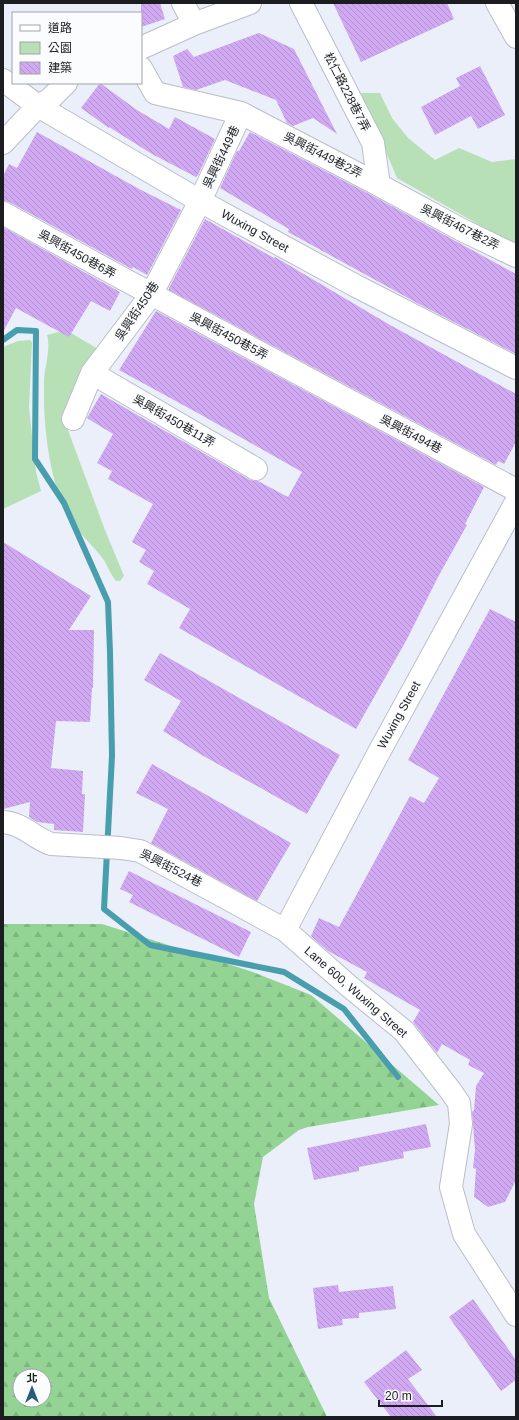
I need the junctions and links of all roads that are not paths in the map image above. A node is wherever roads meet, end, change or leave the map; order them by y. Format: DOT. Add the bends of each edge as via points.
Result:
graph roads {
  1 [pos="183,3"];
  2 [pos="250,3"];
  3 [pos="301,3"];
  4 [pos="497,3"];
  5 [pos="194,24"];
  6 [pos="516,37"];
  7 [pos="142,48"];
  8 [pos="142,70"];
  9 [pos="3,80"];
  10 [pos="65,84"];
  11 [pos="38,106"];
  12 [pos="242,113"];
  13 [pos="3,143"];
  14 [pos="379,185"];
  15 [pos="404,198"];
  16 [pos="200,201"];
  17 [pos="3,213"];
  18 [pos="516,256"];
  19 [pos="151,295"];
  20 [pos="516,368"];
  21 [pos="92,373"];
  22 [pos="306,377"];
  23 [pos="73,419"];
  24 [pos="256,469"];
  25 [pos="516,490"];
  26 [pos="516,502"];
  27 [pos="3,822"];
  28 [pos="285,930"];
  29 [pos="516,1315"];
  1 -- 5 [label="street"];
  2 -- 5 [label="street"];
  3 -- 14 [label="street, 松仁路228巷7弄" via="374,142"];
  4 -- 6 [label="street"];
  5 -- 7 [label="street"];
  8 -- 12 [label="street, 吳興街449巷2弄" via="155,93"];
  9 -- 11 [label="street, Wuxing Street"];
  10 -- 11 [label="street" via="49,100"];
  11 -- 13 [label="street"];
  11 -- 16 [label="street, Wuxing Street"];
  12 -- 14 [label="street, 吳興街449巷2弄"];
  12 -- 16 [label="street, 吳興街449巷"];
  14 -- 15 [label="street, 吳興街449巷2弄"];
  15 -- 18 [label="street, 吳興街467巷2弄"];
  16 -- 19 [label="street, 吳興街450巷"];
  16 -- 20 [label="street, Wuxing Street" via="356,286"];
  17 -- 19 [label="street, 吳興街450巷6弄"];
  19 -- 21 [label="street, 吳興街450巷"];
  19 -- 22 [label="street, 吳興街450巷5弄"];
  21 -- 23 [label="street, 吳興街450巷"];
  21 -- 24 [label="street, 吳興街450巷11弄"];
  22 -- 25 [label="street, 吳興街494巷"];
  26 -- 28 [label="street, Wuxing Street"];
  27 -- 28 [label="street, 吳興街524巷" via="22,827 51,844 140,851"];
  28 -- 29 [label="street, Lane 600, Wuxing Street" via="404,1031 459,1103 461,1124 451,1187 464,1234"];
}
